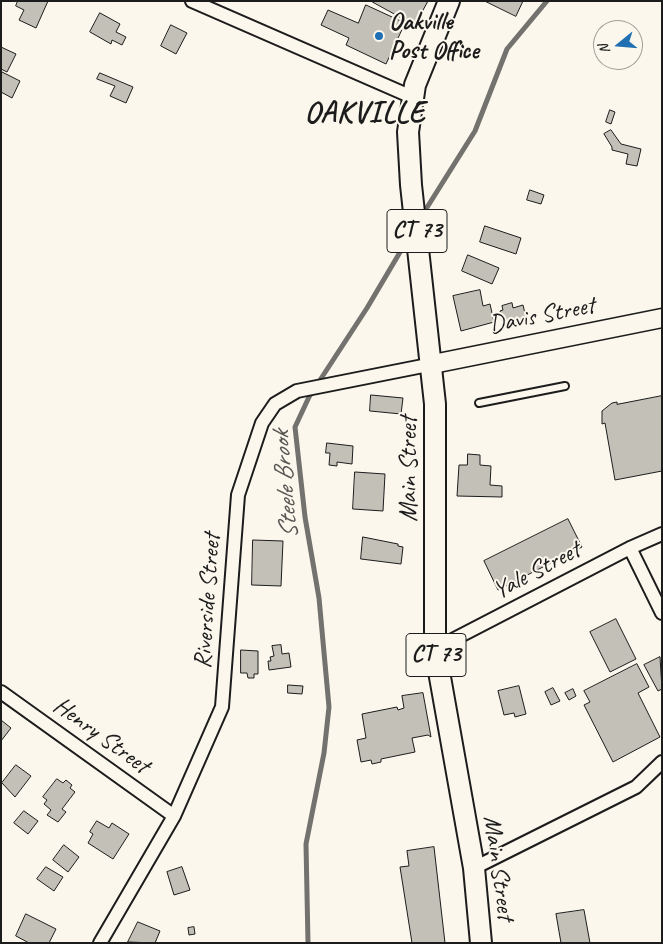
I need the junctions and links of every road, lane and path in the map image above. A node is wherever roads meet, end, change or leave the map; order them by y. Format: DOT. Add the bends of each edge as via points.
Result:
graph roads {
  1 [pos="192,1"];
  2 [pos="449,1"];
  3 [pos="412,97"];
  4 [pos="662,318"];
  5 [pos="433,364"];
  6 [pos="565,386"];
  7 [pos="479,403"];
  8 [pos="662,534"];
  9 [pos="630,548"];
  10 [pos="662,613"];
  11 [pos="435,649"];
  12 [pos="1,692"];
  13 [pos="662,762"];
  14 [pos="174,816"];
  15 [pos="474,868"];
  16 [pos="100,943"];
  17 [pos="481,943"];
  1 -- 3 [label="street"];
  2 -- 3 [label="main road, Main Street / CT 73" via="422,64"];
  3 -- 5 [label="main road, Main Street / CT 73" via="408,132 411,185"];
  4 -- 5 [label="main road, Davis Street"];
  5 -- 11 [label="main road, Main Street / CT 73"];
  5 -- 14 [label="street, Riverside Street" via="297,391 275,404 262,422 238,495 222,707"];
  6 -- 7 [label="lane"];
  8 -- 9 [label="street, Yale Street"];
  9 -- 10 [label="street"];
  9 -- 11 [label="street, Yale Street"];
  11 -- 15 [label="main road, Main Street / CT 73"];
  12 -- 14 [label="street, Henry Street"];
  13 -- 15 [label="street" via="636,786"];
  14 -- 16 [label="street, Riverside Street"];
  15 -- 17 [label="main road, Main Street / CT 73"];
}
